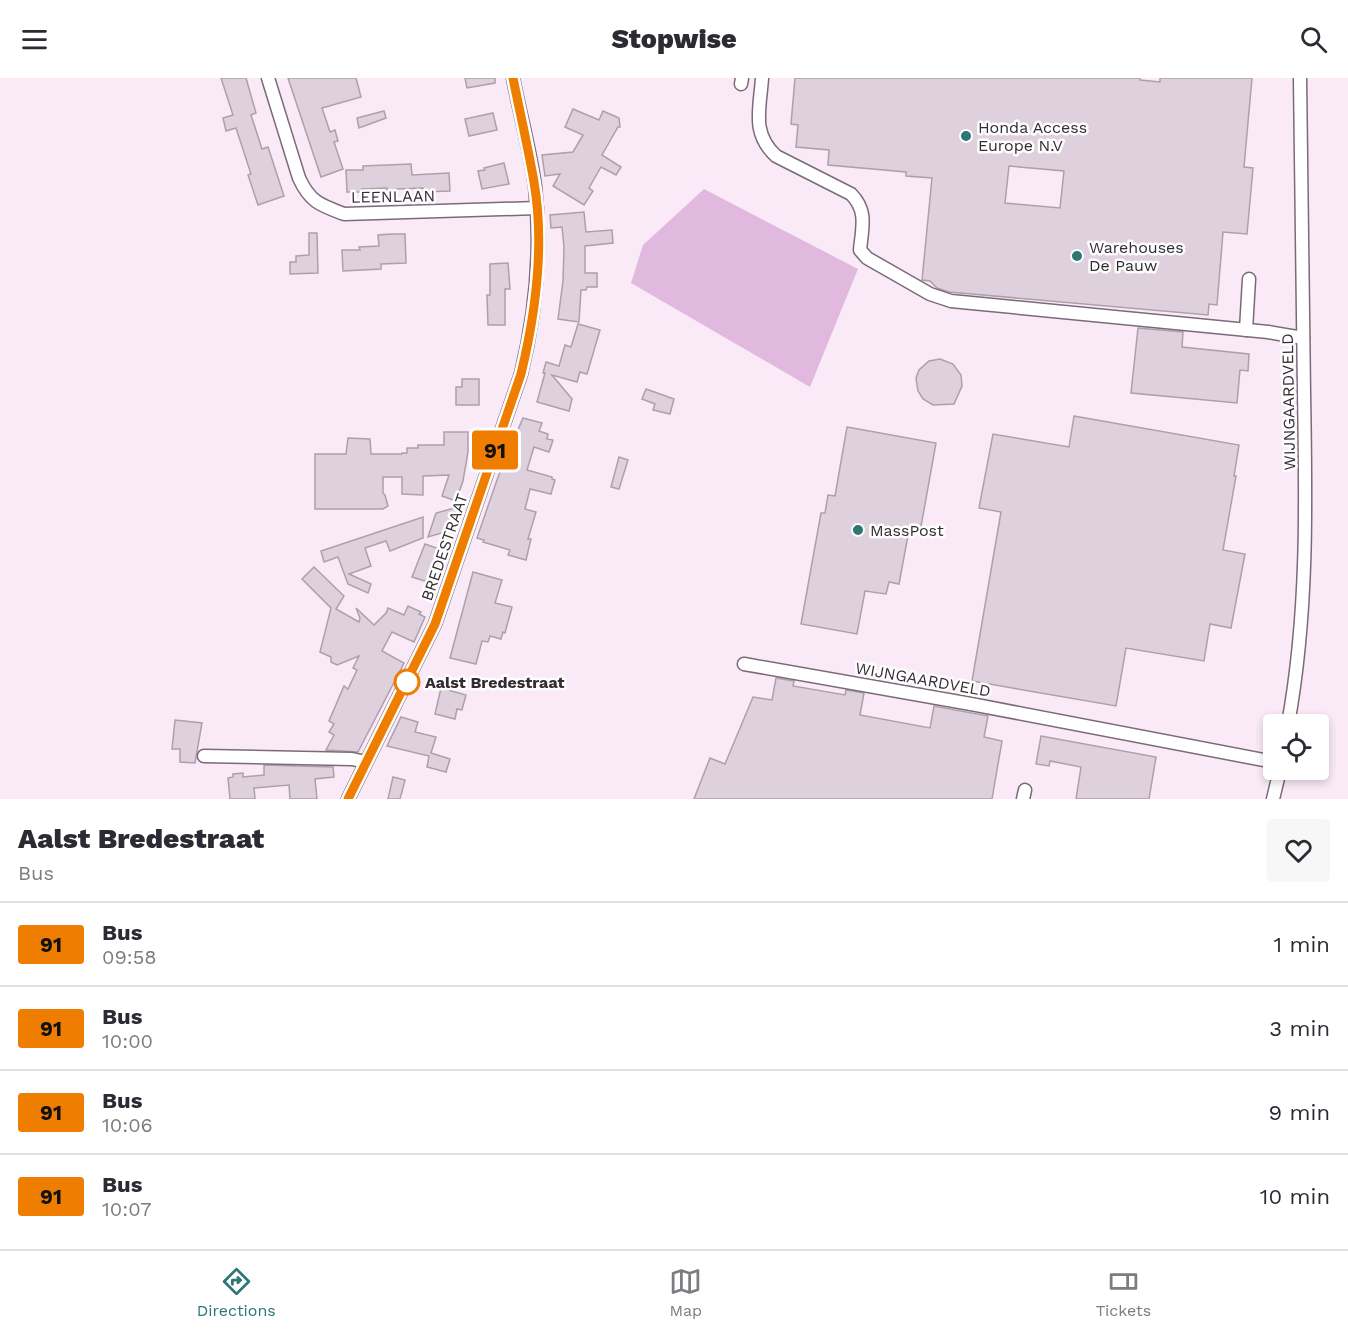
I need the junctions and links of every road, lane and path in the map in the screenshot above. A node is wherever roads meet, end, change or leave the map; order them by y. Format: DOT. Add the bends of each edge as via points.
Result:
graph roads {
  1 [pos="268,78"];
  2 [pos="513,78"];
  3 [pos="762,78"];
  4 [pos="1300,78"];
  5 [pos="537,208"];
  6 [pos="1249,279"];
  7 [pos="1246,330"];
  8 [pos="1303,338"];
  9 [pos="744,664"];
  10 [pos="1290,714"];
  11 [pos="204,756"];
  12 [pos="1263,760"];
  13 [pos="366,762"];
  14 [pos="1278,780"];
  15 [pos="348,799"];
  16 [pos="1273,799"];
  1 -- 5 [label="street, LEENLAAN" via="299,178 306,193 319,205 344,214"];
  2 -- 5 [label="street, BREDESTRAAT"];
  3 -- 7 [label="street" via="758,129 766,147 860,202 860,250 867,258 930,294 951,301"];
  4 -- 8 [label="street, WIJNGAARDVELD"];
  5 -- 13 [label="street, BREDESTRAAT" via="537,288 521,374 435,624"];
  6 -- 7 [label="street"];
  7 -- 8 [label="street"];
  8 -- 10 [label="street, WIJNGAARDVELD" via="1304,579 1297,678"];
  9 -- 12 [label="street, WIJNGAARDVELD"];
  11 -- 13 [label="street"];
  13 -- 15 [label="street, BREDESTRAAT"];
  14 -- 16 [label="street"];
}
